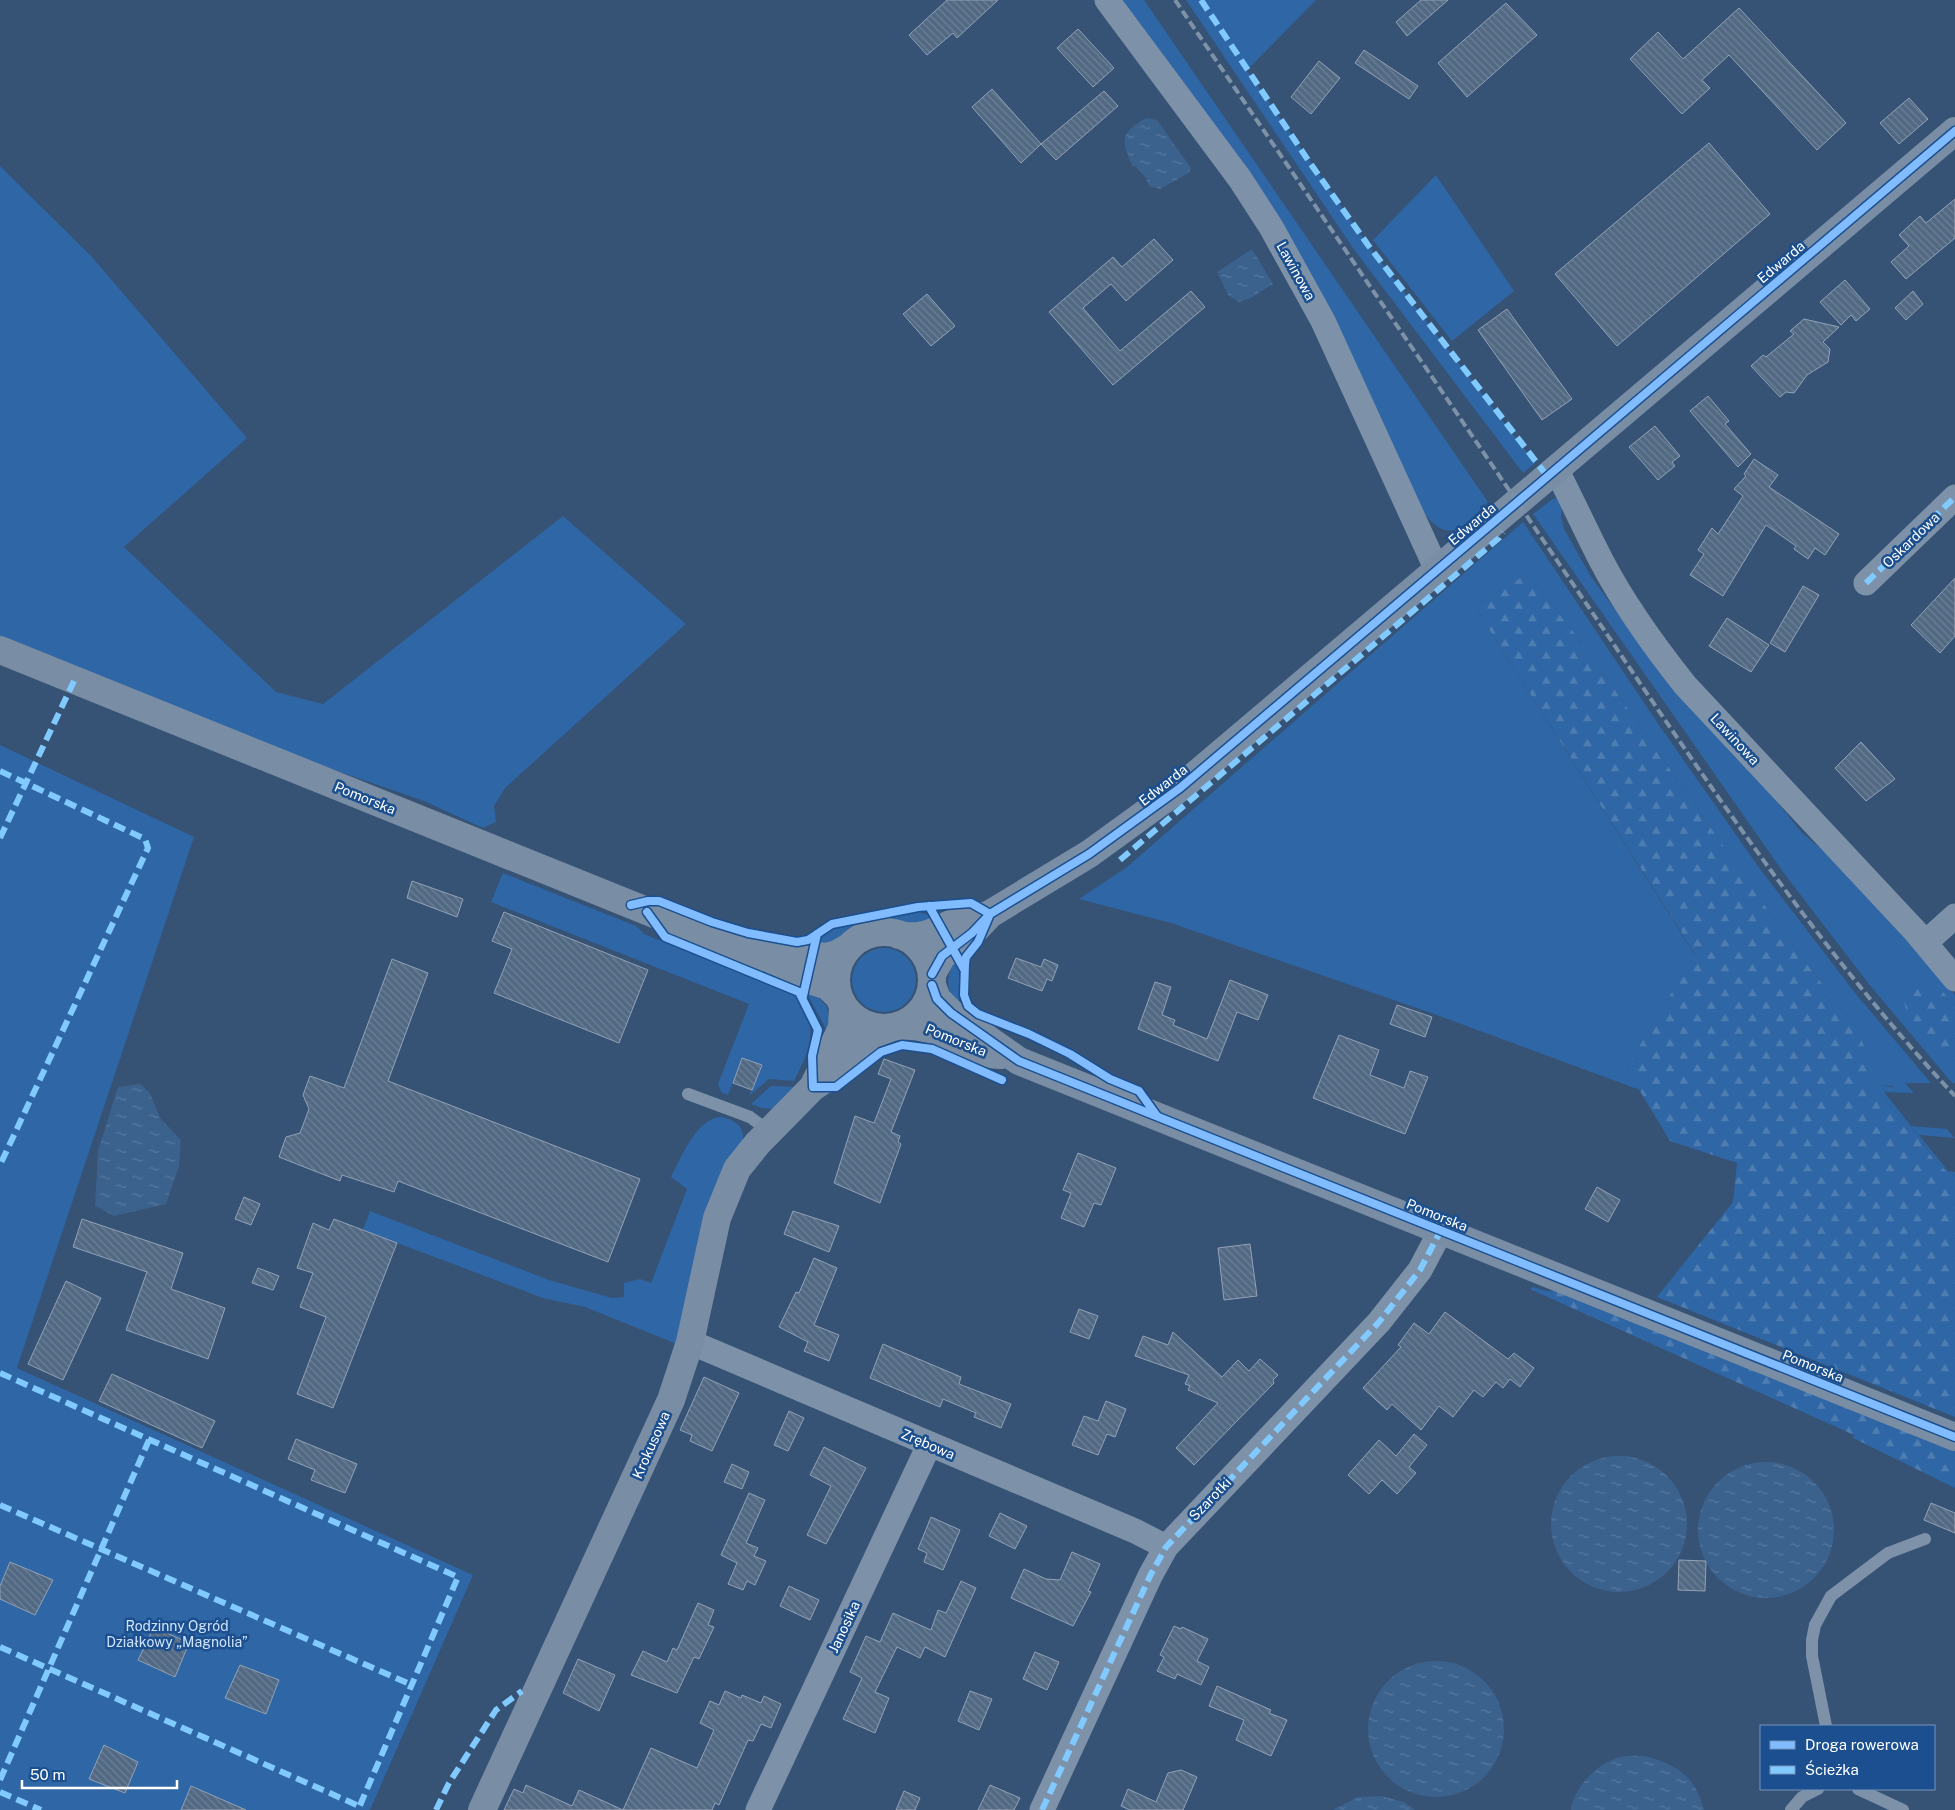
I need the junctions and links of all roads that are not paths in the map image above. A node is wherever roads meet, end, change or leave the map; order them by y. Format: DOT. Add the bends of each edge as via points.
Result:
graph roads {
  1 [pos="1107,0"];
  2 [pos="1955,132"];
  3 [pos="1556,470"];
  4 [pos="1955,497"];
  5 [pos="1437,570"];
  6 [pos="1866,583"];
  7 [pos="0,650"];
  8 [pos="990,914"];
  9 [pos="1955,916"];
  10 [pos="899,935"];
  11 [pos="1925,943"];
  12 [pos="730,944"];
  13 [pos="850,947"];
  14 [pos="1955,979"];
  15 [pos="932,980"];
  16 [pos="841,1001"];
  17 [pos="895,1027"];
  18 [pos="1011,1057"];
  19 [pos="813,1087"];
  20 [pos="688,1094"];
  21 [pos="770,1132"];
  22 [pos="1440,1230"];
  23 [pos="690,1342"];
  24 [pos="1955,1437"];
  25 [pos="929,1445"];
  26 [pos="1925,1538"];
  27 [pos="1166,1547"];
  28 [pos="1826,1725"];
  29 [pos="1816,1790"];
  30 [pos="1860,1790"];
  31 [pos="482,1810"];
  32 [pos="758,1810"];
  33 [pos="1042,1810"];
  34 [pos="1791,1810"];
  35 [pos="1903,1810"];
  1 -- 5 [label="street, Lawinowa" via="1272,227 1323,321"];
  2 -- 3 [label="street, Edwarda"];
  3 -- 5 [label="street, Edwarda"];
  3 -- 11 [label="street, Lawinowa" via="1603,564 1661,655 1685,685"];
  4 -- 6 [label="street, Oskardowa"];
  5 -- 8 [label="street, Edwarda" via="1166,799 1089,854"];
  7 -- 12 [label="street, Pomorska"];
  8 -- 10 [label="street, Edwarda" via="963,919 920,937"];
  8 -- 15 [label="street, Edwarda" via="942,956"];
  9 -- 11 [label="street"];
  10 -- 13 [label="street" via="889,932 867,935"];
  10 -- 15 [label="street" via="918,946 929,964"];
  11 -- 14 [label="street, Lawinowa"];
  12 -- 13 [label="street, Pomorska" via="825,957"];
  12 -- 16 [label="street, Pomorska" via="778,970 828,986"];
  13 -- 16 [label="street" via="838,965 836,986"];
  15 -- 17 [label="street" via="930,996 922,1010 910,1021"];
  15 -- 18 [label="street, Pomorska" via="937,999 951,1014"];
  16 -- 17 [label="street" via="859,1022 879,1028"];
  16 -- 19 [label="street, Krokusowa" via="842,1028"];
  17 -- 18 [label="street, Pomorska" via="916,1024 979,1052"];
  17 -- 19 [label="street, Krokusowa" via="871,1035 839,1070"];
  18 -- 22 [label="street, Pomorska"];
  19 -- 21 [label="street, Krokusowa"];
  20 -- 21 [label="lane" via="750,1117"];
  21 -- 23 [label="street, Krokusowa" via="737,1169 722,1200"];
  22 -- 24 [label="street, Pomorska"];
  22 -- 27 [label="street, Szarotki" via="1420,1270 1379,1322"];
  23 -- 25 [label="street, Zrębowa"];
  23 -- 31 [label="street, Krokusowa" via="660,1427"];
  25 -- 27 [label="street, Zrębowa"];
  25 -- 32 [label="street, Janosika"];
  26 -- 28 [label="lane" via="1888,1553 1831,1596 1819,1618 1812,1640 1812,1656"];
  27 -- 33 [label="street, Szarotki"];
  29 -- 34 [label="lane" via="1802,1797"];
  30 -- 35 [label="lane"];
}
